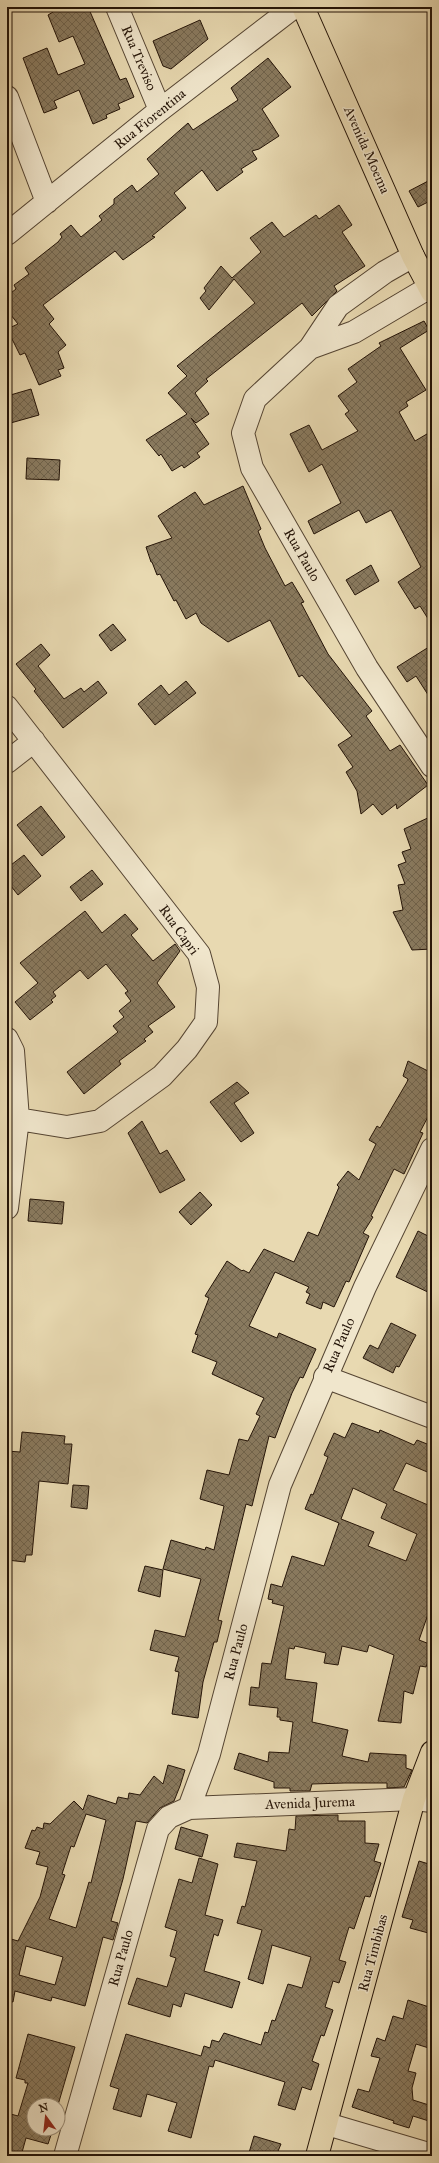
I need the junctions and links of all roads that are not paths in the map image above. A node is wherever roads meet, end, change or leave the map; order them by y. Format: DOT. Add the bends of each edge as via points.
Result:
graph roads {
  1 [pos="117,7"];
  2 [pos="294,7"];
  3 [pos="303,7"];
  4 [pos="7,97"];
  5 [pos="160,110"];
  6 [pos="47,202"];
  7 [pos="7,234"];
  8 [pos="413,256"];
  9 [pos="431,289"];
  10 [pos="310,348"];
  11 [pos="7,707"];
  12 [pos="34,741"];
  13 [pos="7,762"];
  14 [pos="431,763"];
  15 [pos="7,1039"];
  16 [pos="18,1119"];
  17 [pos="432,1149"];
  18 [pos="7,1208"];
  19 [pos="325,1377"];
  20 [pos="432,1417"];
  21 [pos="432,1752"];
  22 [pos="423,1800"];
  23 [pos="189,1808"];
  24 [pos="327,2124"];
  25 [pos="432,2155"];
  26 [pos="64,2156"];
  27 [pos="318,2156"];
  1 -- 5 [label="street, Rua Treviso"];
  2 -- 5 [label="street, Rua Fiorentina"];
  3 -- 8 [label="main road, Avenida Moema"];
  4 -- 6 [label="street"];
  5 -- 6 [label="street, Rua Fiorentina"];
  6 -- 7 [label="street, Rua Fiorentina"];
  8 -- 9 [label="main road, Avenida Moema"];
  8 -- 10 [label="street, Rua Paulo" via="385,272 338,306"];
  9 -- 10 [label="street, Rua Paulo" via="354,332"];
  10 -- 14 [label="street, Rua Paulo" via="255,399 243,433 252,468 367,668"];
  11 -- 12 [label="street, Rua Capri"];
  12 -- 13 [label="street"];
  12 -- 16 [label="street, Rua Capri" via="199,954 208,987 206,1022 187,1049 162,1076 100,1121 67,1127"];
  15 -- 16 [label="street" via="13,1051"];
  16 -- 18 [label="street"];
  17 -- 19 [label="street, Rua Paulo" via="364,1287"];
  19 -- 20 [label="street"];
  19 -- 23 [label="street, Rua Paulo" via="280,1485 209,1754"];
  21 -- 22 [label="main road, Rua Timbibas"];
  22 -- 23 [label="street, Avenida Jurema"];
  22 -- 24 [label="main road, Rua Timbibas"];
  23 -- 26 [label="street, Rua Paulo" via="169,1817 158,1829"];
  24 -- 25 [label="street"];
  24 -- 27 [label="main road, Rua Timbibas"];
}
